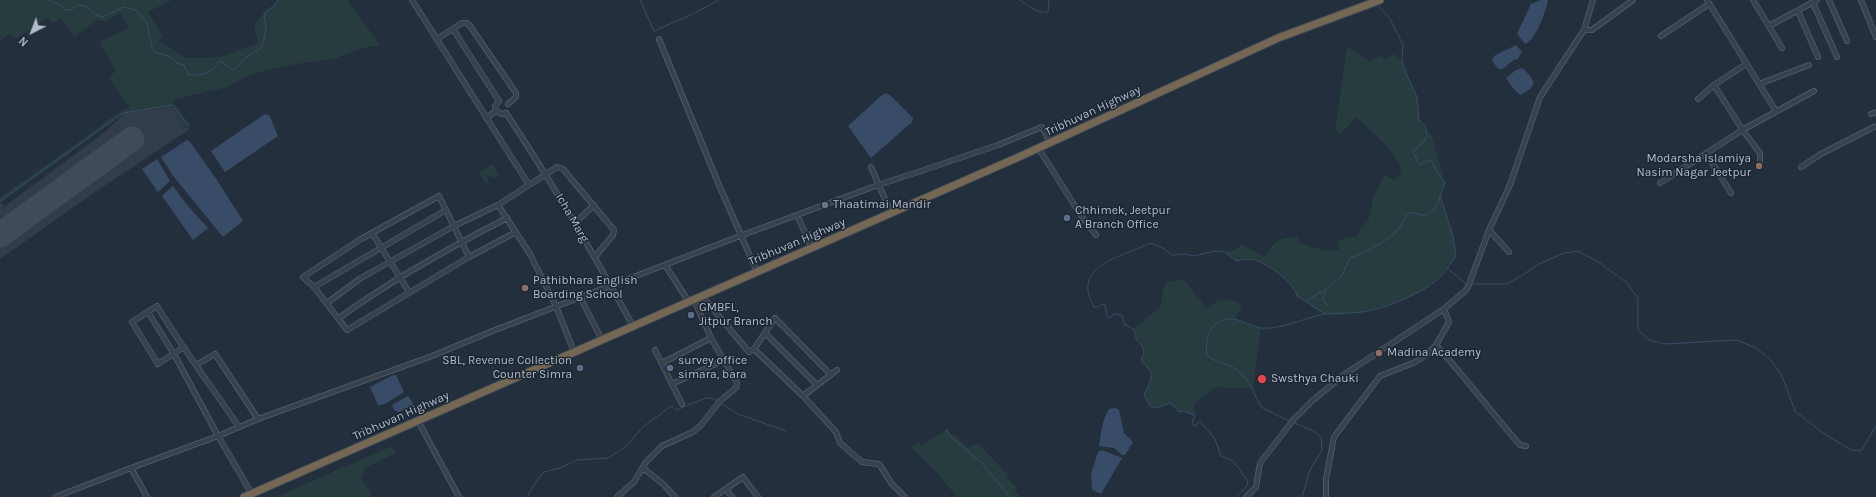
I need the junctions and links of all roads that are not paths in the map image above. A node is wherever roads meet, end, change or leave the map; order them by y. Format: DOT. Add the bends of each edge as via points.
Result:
graph roads {
  1 [pos="412,0"];
  2 [pos="1380,0"];
  3 [pos="1594,0"];
  4 [pos="1633,0"];
  5 [pos="1753,0"];
  6 [pos="1829,0"];
  7 [pos="1862,0"];
  8 [pos="1815,1"];
  9 [pos="1708,2"];
  10 [pos="1798,11"];
  11 [pos="1769,26"];
  12 [pos="453,29"];
  13 [pos="1584,30"];
  14 [pos="1661,36"];
  15 [pos="1876,37"];
  16 [pos="437,39"];
  17 [pos="659,39"];
  18 [pos="1847,41"];
  19 [pos="1782,48"];
  20 [pos="1818,56"];
  21 [pos="1837,57"];
  22 [pos="1746,64"];
  23 [pos="1809,65"];
  24 [pos="1759,84"];
  25 [pos="1714,85"];
  26 [pos="1814,91"];
  27 [pos="1698,99"];
  28 [pos="499,101"];
  29 [pos="508,104"];
  30 [pos="496,111"];
  31 [pos="1776,111"];
  32 [pos="506,113"];
  33 [pos="486,118"];
  34 [pos="1876,126"];
  35 [pos="1744,129"];
  36 [pos="1050,143"];
  37 [pos="1039,149"];
  38 [pos="1706,153"];
  39 [pos="1760,162"];
  40 [pos="870,167"];
  41 [pos="1801,167"];
  42 [pos="546,174"];
  43 [pos="1660,183"];
  44 [pos="878,184"];
  45 [pos="530,185"];
  46 [pos="1731,192"];
  47 [pos="498,205"];
  48 [pos="594,205"];
  49 [pos="446,210"];
  50 [pos="891,213"];
  51 [pos="797,215"];
  52 [pos="507,218"];
  53 [pos="575,223"];
  54 [pos="454,226"];
  55 [pos="1489,230"];
  56 [pos="516,232"];
  57 [pos="372,233"];
  58 [pos="1096,235"];
  59 [pos="740,236"];
  60 [pos="461,242"];
  61 [pos="381,246"];
  62 [pos="812,248"];
  63 [pos="1508,252"];
  64 [pos="469,257"];
  65 [pos="595,257"];
  66 [pos="390,262"];
  67 [pos="665,265"];
  68 [pos="757,272"];
  69 [pos="400,277"];
  70 [pos="611,285"];
  71 [pos="314,287"];
  72 [pos="409,292"];
  73 [pos="702,296"];
  74 [pos="580,297"];
  75 [pos="691,301"];
  76 [pos="327,303"];
  77 [pos="556,306"];
  78 [pos="1444,309"];
  79 [pos="148,312"];
  80 [pos="338,318"];
  81 [pos="633,326"];
  82 [pos="765,333"];
  83 [pos="711,338"];
  84 [pos="602,340"];
  85 [pos="1436,345"];
  86 [pos="184,347"];
  87 [pos="754,349"];
  88 [pos="655,350"];
  89 [pos="574,352"];
  90 [pos="174,354"];
  91 [pos="724,360"];
  92 [pos="662,363"];
  93 [pos="196,365"];
  94 [pos="837,370"];
  95 [pos="831,375"];
  96 [pos="672,384"];
  97 [pos="817,385"];
  98 [pos="803,396"];
  99 [pos="682,404"];
  100 [pos="258,419"];
  101 [pos="418,421"];
  102 [pos="239,427"];
  103 [pos="218,436"];
  104 [pos="1526,446"];
  105 [pos="131,468"];
  106 [pos="642,468"];
  107 [pos="726,489"];
  108 [pos="252,494"];
  109 [pos="55,497"];
  110 [pos="147,497"];
  111 [pos="244,497"];
  112 [pos="459,497"];
  113 [pos="617,497"];
  114 [pos="675,497"];
  115 [pos="714,497"];
  116 [pos="732,497"];
  117 [pos="758,497"];
  118 [pos="905,497"];
  119 [pos="1246,497"];
  120 [pos="1326,497"];
  1 -- 16 [label="street"];
  2 -- 36 [label="highway, Tribhuvan Highway" via="1278,38"];
  3 -- 13 [label="street"];
  4 -- 13 [label="street" via="1592,30"];
  5 -- 11 [label="street"];
  6 -- 18 [label="street"];
  7 -- 15 [label="street"];
  8 -- 10 [label="street"];
  8 -- 21 [label="street"];
  9 -- 14 [label="street"];
  9 -- 22 [label="street"];
  10 -- 11 [label="street"];
  10 -- 20 [label="street"];
  11 -- 19 [label="street"];
  12 -- 16 [label="street"];
  12 -- 28 [label="street"];
  12 -- 29 [label="street" via="462,23 470,26 516,93 516,97"];
  13 -- 55 [label="street" via="1540,97 1510,186"];
  16 -- 33 [label="street"];
  17 -- 59 [label="street"];
  22 -- 24 [label="street"];
  22 -- 25 [label="street"];
  23 -- 24 [label="street"];
  24 -- 31 [label="street"];
  25 -- 27 [label="street"];
  25 -- 35 [label="street"];
  26 -- 31 [label="street"];
  28 -- 29 [label="street" via="504,100"];
  28 -- 30 [label="street" via="495,106"];
  29 -- 32 [label="street" via="509,109"];
  30 -- 32 [label="street"];
  30 -- 33 [label="street"];
  31 -- 35 [label="street"];
  32 -- 42 [label="street, Icha Marg"];
  33 -- 45 [label="street"];
  34 -- 41 [label="street" via="1820,154"];
  35 -- 38 [label="street"];
  35 -- 39 [label="street" via="1760,153"];
  36 -- 37 [label="highway, Tribhuvan Highway"];
  36 -- 44 [label="street" via="1042,127 957,159"];
  37 -- 50 [label="highway, Tribhuvan Highway"];
  37 -- 58 [label="street"];
  38 -- 43 [label="street"];
  38 -- 46 [label="street"];
  40 -- 44 [label="street"];
  42 -- 45 [label="street"];
  42 -- 48 [label="street" via="555,167 561,167"];
  42 -- 53 [label="street, Icha Marg"];
  44 -- 50 [label="street"];
  44 -- 51 [label="street"];
  45 -- 47 [label="street"];
  47 -- 52 [label="street"];
  47 -- 54 [label="street"];
  48 -- 53 [label="street"];
  48 -- 65 [label="street" via="615,232"];
  49 -- 54 [label="street"];
  49 -- 57 [label="street" via="439,196"];
  49 -- 61 [label="street"];
  50 -- 62 [label="highway, Tribhuvan Highway"];
  51 -- 59 [label="street"];
  51 -- 62 [label="street"];
  52 -- 56 [label="street"];
  52 -- 60 [label="street"];
  53 -- 65 [label="street, Icha Marg"];
  54 -- 60 [label="street"];
  54 -- 66 [label="street"];
  55 -- 63 [label="street"];
  55 -- 78 [label="street" via="1468,287"];
  56 -- 64 [label="street"];
  56 -- 77 [label="street"];
  57 -- 61 [label="street"];
  57 -- 71 [label="street" via="304,275 303,277"];
  59 -- 67 [label="street"];
  59 -- 68 [label="street"];
  60 -- 64 [label="street"];
  60 -- 69 [label="street"];
  61 -- 66 [label="street"];
  61 -- 71 [label="street"];
  62 -- 68 [label="highway, Tribhuvan Highway"];
  64 -- 72 [label="street"];
  65 -- 70 [label="street, Icha Marg"];
  66 -- 69 [label="street"];
  66 -- 76 [label="street" via="361,278"];
  67 -- 70 [label="street"];
  67 -- 75 [label="street"];
  68 -- 73 [label="highway, Tribhuvan Highway"];
  69 -- 72 [label="street"];
  69 -- 80 [label="street"];
  70 -- 74 [label="street"];
  70 -- 81 [label="street, Icha Marg"];
  71 -- 76 [label="street"];
  72 -- 80 [label="street" via="347,330"];
  73 -- 75 [label="highway, Tribhuvan Highway"];
  73 -- 87 [label="street" via="749,352"];
  74 -- 77 [label="street"];
  74 -- 84 [label="street"];
  75 -- 81 [label="highway, Tribhuvan Highway"];
  75 -- 83 [label="street"];
  76 -- 80 [label="street"];
  77 -- 89 [label="street"];
  77 -- 100 [label="street" via="446,350"];
  78 -- 85 [label="street" via="1449,322"];
  78 -- 119 [label="street" via="1344,374 1312,401 1294,419 1260,463 1256,487"];
  79 -- 86 [label="street" via="157,306"];
  79 -- 90 [label="street"];
  79 -- 90 [label="street" via="132,322 158,364"];
  81 -- 84 [label="highway, Tribhuvan Highway"];
  82 -- 87 [label="street"];
  82 -- 95 [label="street" via="776,318"];
  82 -- 97 [label="street"];
  83 -- 91 [label="street"];
  83 -- 92 [label="street"];
  84 -- 89 [label="highway, Tribhuvan Highway"];
  85 -- 104 [label="street" via="1465,377 1493,415 1520,445"];
  85 -- 120 [label="street" via="1414,363 1380,376 1334,437 1326,479"];
  86 -- 90 [label="street"];
  86 -- 93 [label="street"];
  87 -- 98 [label="street"];
  88 -- 92 [label="street"];
  89 -- 101 [label="highway, Tribhuvan Highway"];
  90 -- 103 [label="street"];
  91 -- 96 [label="street"];
  91 -- 106 [label="street" via="737,382 736,388 719,402 692,432 662,446"];
  92 -- 96 [label="street"];
  93 -- 100 [label="street" via="216,354"];
  93 -- 102 [label="street"];
  94 -- 95 [label="street"];
  95 -- 97 [label="street"];
  96 -- 99 [label="street"];
  97 -- 98 [label="street"];
  98 -- 118 [label="street" via="836,432 840,443 862,462 879,464 892,484"];
  100 -- 102 [label="street"];
  101 -- 108 [label="highway, Tribhuvan Highway"];
  101 -- 112 [label="street"];
  102 -- 103 [label="street"];
  103 -- 105 [label="street"];
  103 -- 108 [label="street"];
  105 -- 109 [label="street"];
  105 -- 110 [label="street"];
  106 -- 113 [label="street" via="634,482"];
  106 -- 114 [label="street" via="664,484"];
  107 -- 115 [label="street"];
  107 -- 116 [label="street"];
  107 -- 117 [label="street" via="743,477"];
  108 -- 111 [label="highway, Tribhuvan Highway"];
}
